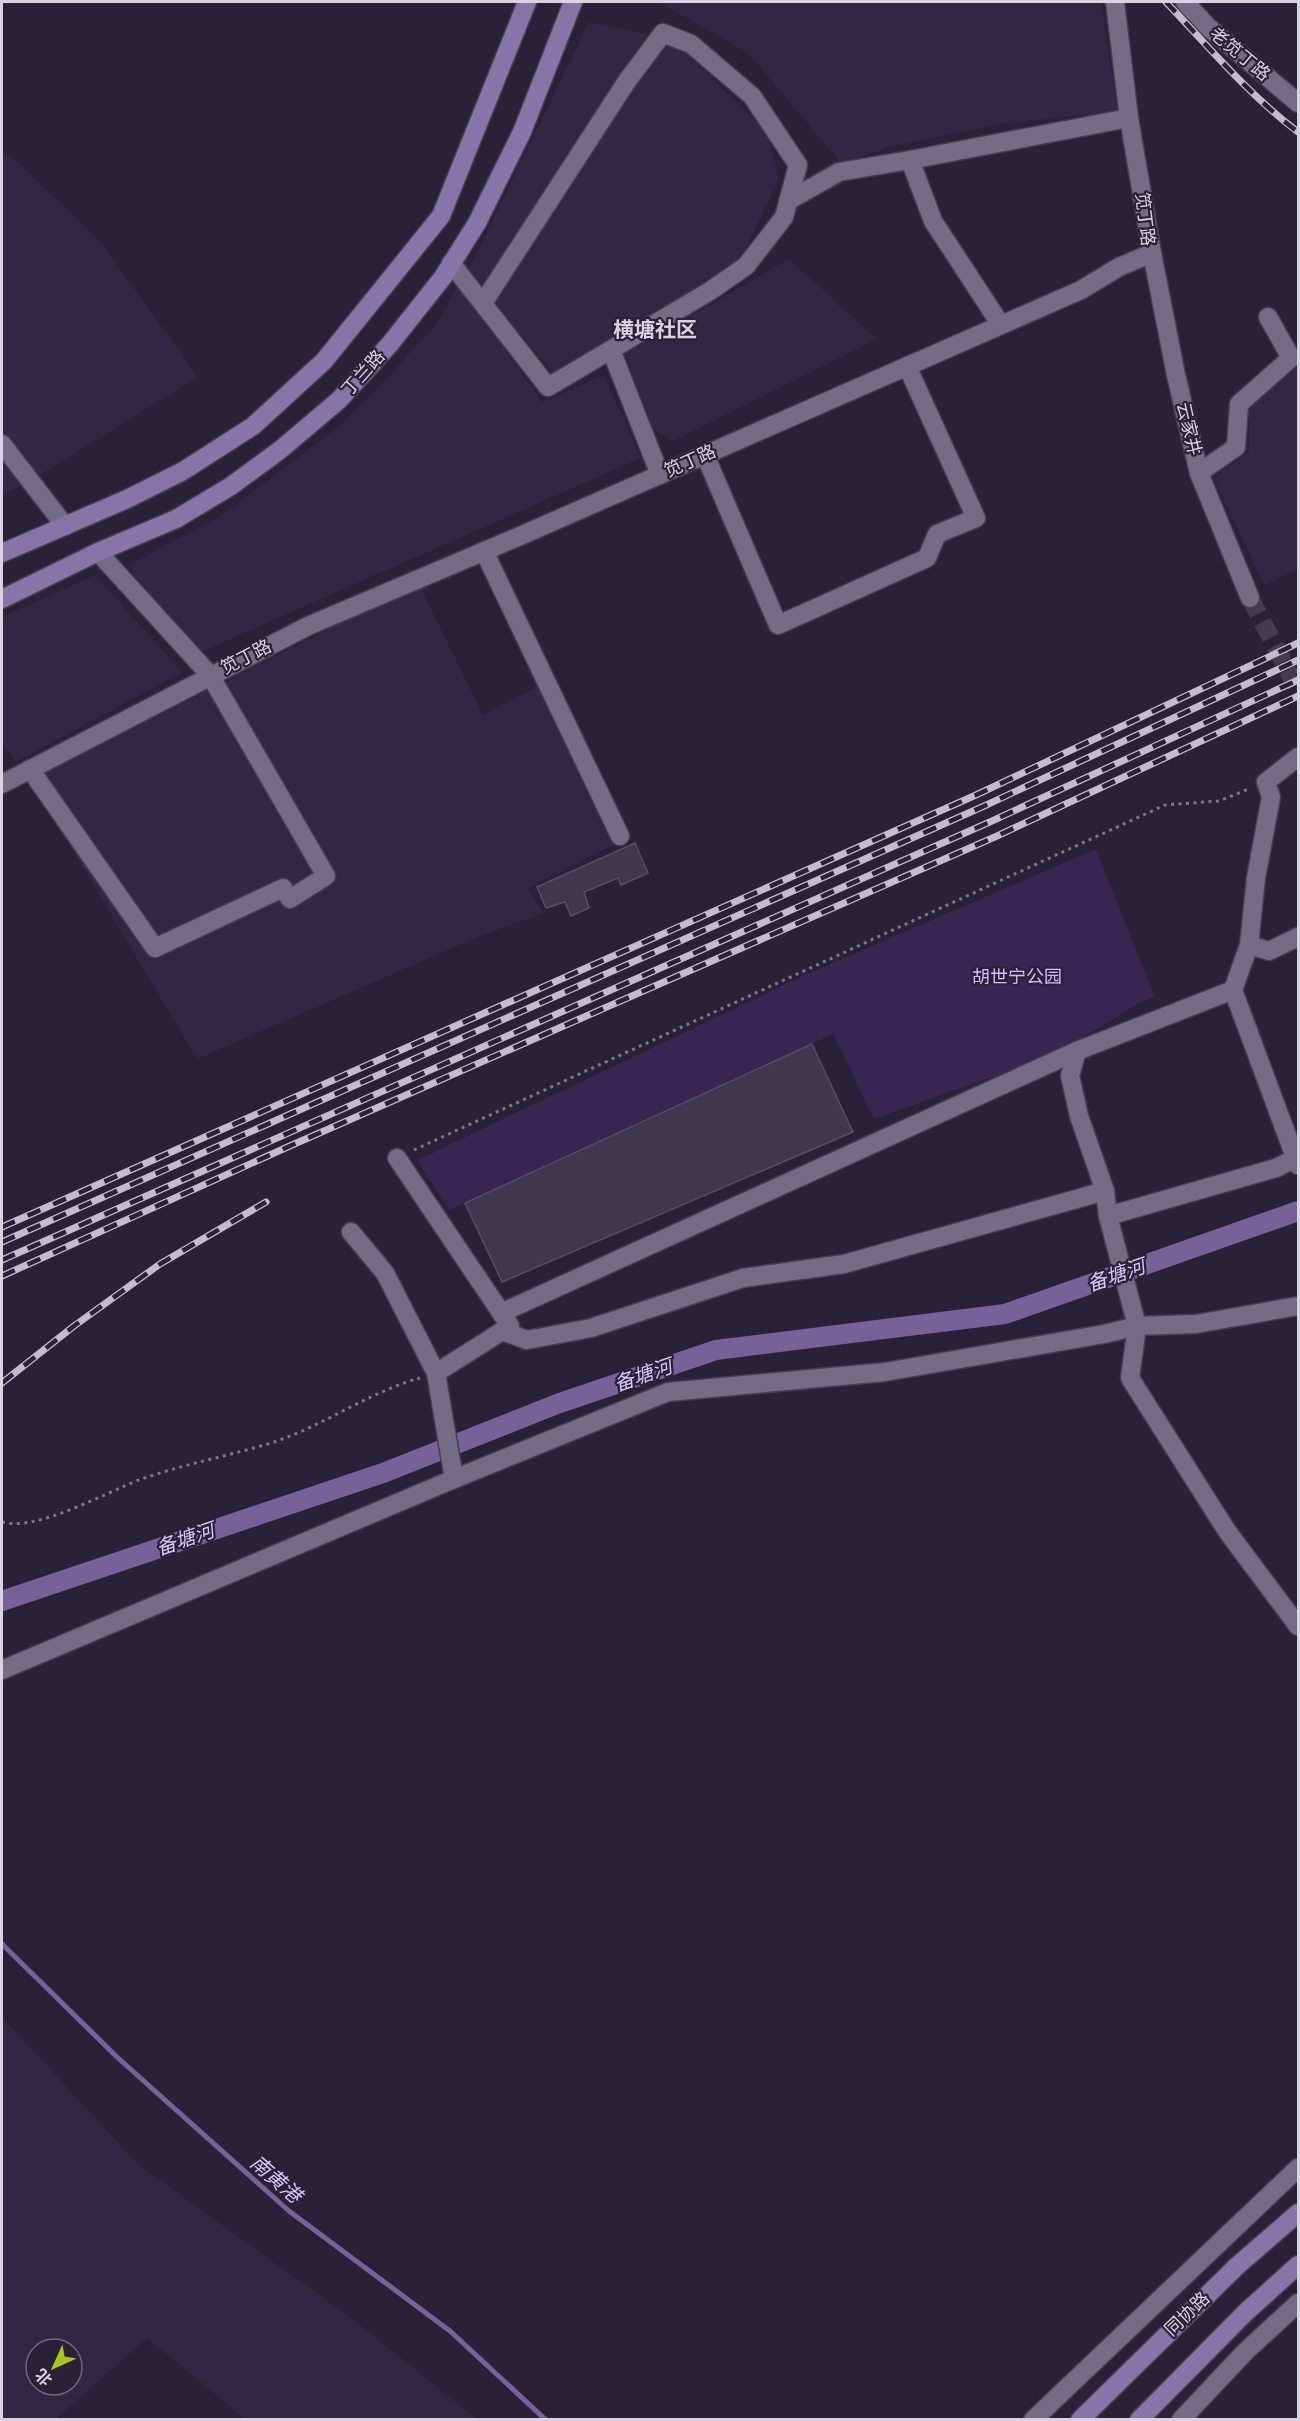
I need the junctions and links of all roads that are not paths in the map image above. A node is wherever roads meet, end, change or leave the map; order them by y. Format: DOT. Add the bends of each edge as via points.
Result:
graph roads {
  1 [pos="527,2"];
  2 [pos="573,2"];
  3 [pos="1115,2"];
  4 [pos="1185,2"];
  5 [pos="1299,103"];
  6 [pos="1129,118"];
  7 [pos="910,160"];
  8 [pos="788,201"];
  9 [pos="1152,253"];
  10 [pos="451,263"];
  11 [pos="483,303"];
  12 [pos="1268,317"];
  13 [pos="1001,325"];
  14 [pos="611,350"];
  15 [pos="908,366"];
  16 [pos="2,444"];
  17 [pos="705,455"];
  18 [pos="1199,473"];
  19 [pos="660,475"];
  20 [pos="65,526"];
  21 [pos="484,551"];
  22 [pos="98,552"];
  23 [pos="2,553"];
  24 [pos="1250,598"];
  25 [pos="2,599"];
  26 [pos="210,675"];
  27 [pos="1299,757"];
  28 [pos="30,770"];
  29 [pos="2,784"];
  30 [pos="620,836"];
  31 [pos="1299,937"];
  32 [pos="1249,945"];
  33 [pos="1233,990"];
  34 [pos="1077,1051"];
  35 [pos="397,1158"];
  36 [pos="1298,1160"];
  37 [pos="1105,1191"];
  38 [pos="1107,1216"];
  39 [pos="351,1232"];
  40 [pos="1299,1306"];
  41 [pos="1136,1321"];
  42 [pos="501,1322"];
  43 [pos="436,1373"];
  44 [pos="454,1479"];
  45 [pos="1299,1626"];
  46 [pos="2,1670"];
  47 [pos="1299,2168"];
  48 [pos="1299,2213"];
  49 [pos="1299,2265"];
  50 [pos="1299,2303"];
  51 [pos="1033,2420"];
  52 [pos="1080,2420"];
  53 [pos="1139,2420"];
  54 [pos="1181,2420"];
  1 -- 20 [label="main road, 丁兰路" via="441,216 324,361 253,426 183,471"];
  2 -- 10 [label="main road, 丁兰路" via="522,132 477,223"];
  3 -- 6 [label="street, 笕丁路"];
  4 -- 5 [label="street, 老笕丁路" via="1208,27"];
  6 -- 7 [label="street"];
  6 -- 9 [label="street, 笕丁路"];
  7 -- 8 [label="street" via="838,172"];
  7 -- 13 [label="street" via="933,221"];
  8 -- 11 [label="street" via="798,165 752,96 691,44 663,33 627,81"];
  8 -- 14 [label="street" via="784,217 746,266"];
  9 -- 13 [label="street, 笕丁路"];
  9 -- 18 [label="street, 云家井"];
  10 -- 11 [label="street"];
  10 -- 22 [label="main road, 丁兰路" via="390,344 339,400 280,450 176,519"];
  11 -- 14 [label="street" via="548,387"];
  12 -- 18 [label="street" via="1291,358 1239,404 1236,447"];
  13 -- 15 [label="street, 笕丁路"];
  14 -- 19 [label="street"];
  15 -- 17 [label="street, 笕丁路"];
  15 -- 17 [label="street" via="975,518 937,534 927,558 778,625"];
  16 -- 20 [label="street"];
  17 -- 19 [label="street, 笕丁路"];
  18 -- 24 [label="street, 云家井"];
  19 -- 21 [label="street, 笕丁路"];
  20 -- 23 [label="main road, 丁兰路"];
  21 -- 26 [label="street, 笕丁路" via="308,626"];
  21 -- 30 [label="street"];
  22 -- 25 [label="main road, 丁兰路"];
  22 -- 26 [label="street"];
  26 -- 28 [label="street, 笕丁路"];
  26 -- 28 [label="street" via="326,876 290,899 283,888 155,948"];
  27 -- 32 [label="street" via="1266,782 1271,797"];
  28 -- 29 [label="street, 笕丁路"];
  31 -- 32 [label="street" via="1269,951"];
  32 -- 33 [label="street"];
  33 -- 34 [label="street"];
  33 -- 36 [label="street"];
  34 -- 37 [label="street" via="1070,1076 1079,1116"];
  34 -- 42 [label="street"];
  35 -- 42 [label="street"];
  36 -- 38 [label="street"];
  37 -- 38 [label="street"];
  37 -- 42 [label="street" via="844,1264 743,1278 591,1328 527,1340"];
  38 -- 41 [label="street"];
  39 -- 43 [label="street" via="385,1273"];
  40 -- 41 [label="street" via="1196,1324"];
  41 -- 44 [label="street" via="1104,1334 885,1372 668,1392"];
  41 -- 45 [label="street" via="1130,1378 1227,1531"];
  42 -- 43 [label="street"];
  43 -- 44 [label="street"];
  44 -- 46 [label="street"];
  47 -- 51 [label="street"];
  48 -- 52 [label="main road, 同协路" via="1237,2266"];
  49 -- 53 [label="main road" via="1246,2312"];
  50 -- 54 [label="street" via="1245,2352"];
}
